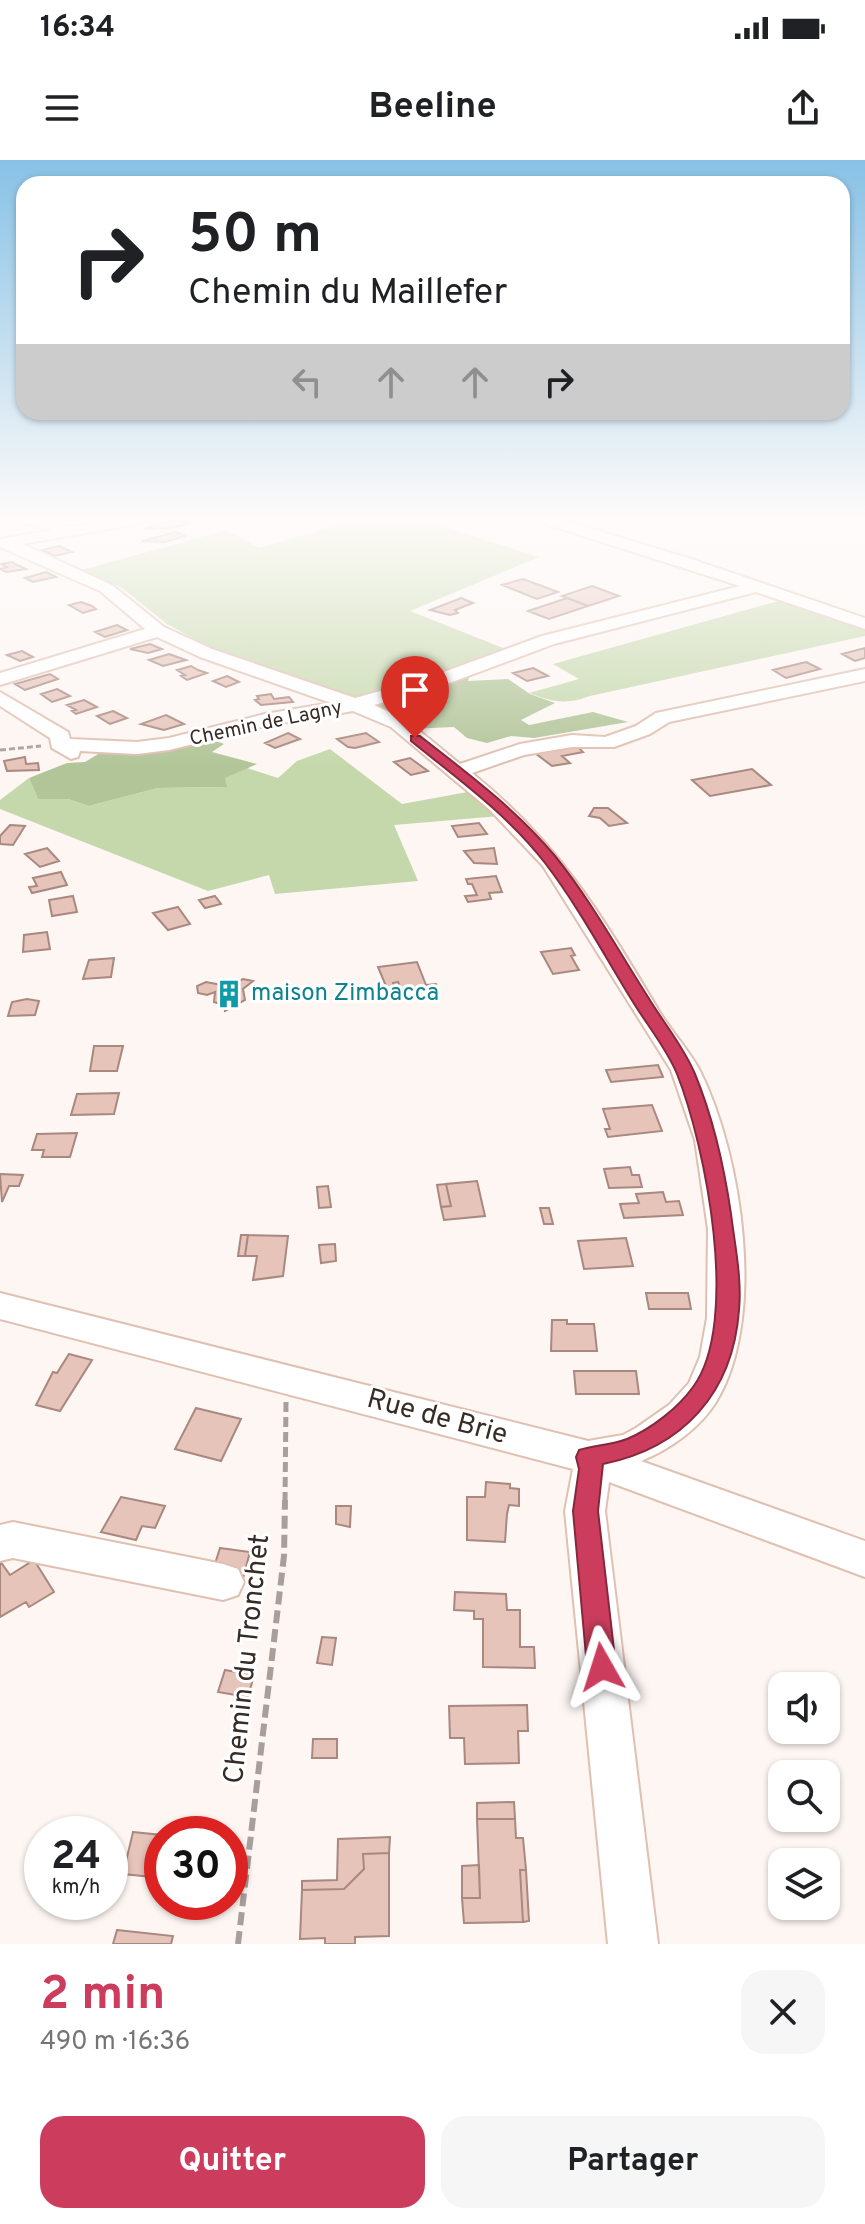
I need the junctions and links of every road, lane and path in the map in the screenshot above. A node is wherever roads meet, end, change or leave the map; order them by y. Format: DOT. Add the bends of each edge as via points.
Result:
graph roads {
  1 [pos="121,600"];
  2 [pos="704,600"];
  3 [pos="795,600"];
  4 [pos="865,624"];
  5 [pos="158,631"];
  6 [pos="865,675"];
  7 [pos="2,676"];
  8 [pos="0,698"];
  9 [pos="352,705"];
  10 [pos="120,736"];
  11 [pos="60,740"];
  12 [pos="0,750"];
  13 [pos="85,757"];
  14 [pos="456,772"];
  15 [pos="0,1306"];
  16 [pos="287,1378"];
  17 [pos="588,1457"];
  18 [pos="0,1543"];
  19 [pos="865,1559"];
  20 [pos="223,1582"];
  21 [pos="238,1944"];
  22 [pos="633,1944"];
  1 -- 5 [label="street"];
  2 -- 9 [label="street, Chemin de Lagny" via="548,640"];
  3 -- 4 [label="street"];
  5 -- 7 [label="street"];
  5 -- 9 [label="street"];
  6 -- 14 [label="street" via="663,717 607,743 572,741 520,750"];
  8 -- 11 [label="street"];
  9 -- 11 [label="street, Chemin de Lagny" via="137,748"];
  9 -- 14 [label="street" via="398,723"];
  10 -- 11 [label="street" via="95,732"];
  11 -- 12 [label="path"];
  11 -- 13 [label="street" via="64,751"];
  14 -- 17 [label="street" via="500,807 549,859 592,920 685,1071 713,1163 728,1311 705,1391 677,1420 632,1448"];
  15 -- 16 [label="street, Rue de Brie"];
  16 -- 17 [label="street, Rue de Brie"];
  16 -- 21 [label="path, Chemin du Tronchet" via="284,1556"];
  17 -- 19 [label="street, Rue de Brie"];
  17 -- 22 [label="street" via="592,1469 585,1511"];
  18 -- 20 [label="street" via="13,1540"];
}
